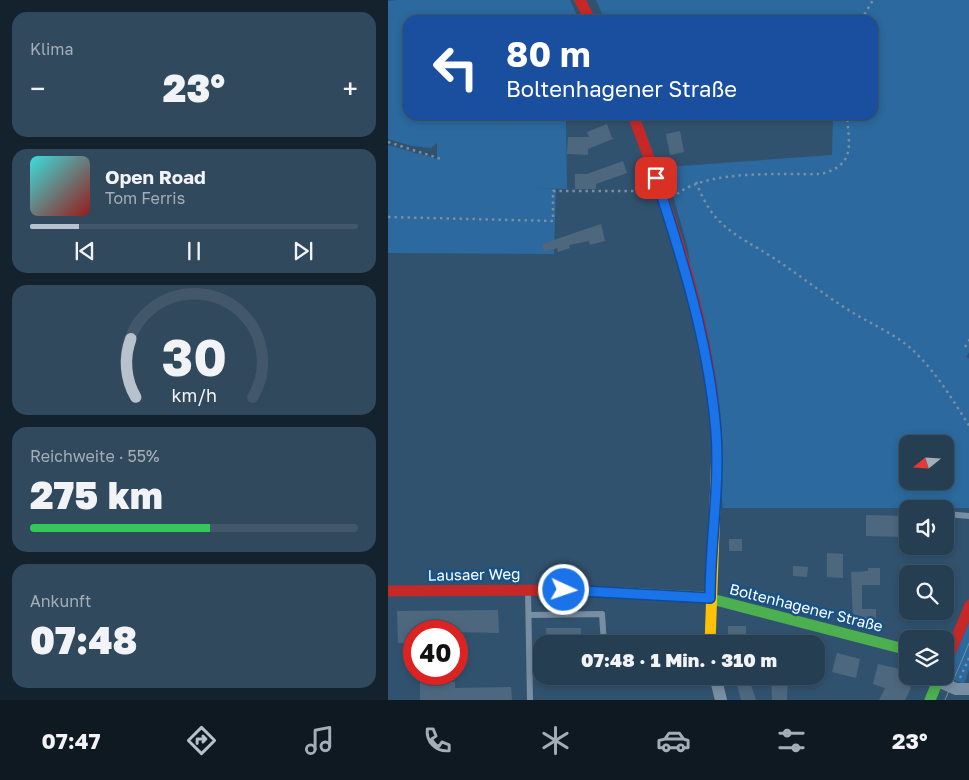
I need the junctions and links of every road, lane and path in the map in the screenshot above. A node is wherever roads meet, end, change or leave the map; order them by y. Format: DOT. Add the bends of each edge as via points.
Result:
graph roads {
  1 [pos="580,0"];
  2 [pos="873,0"];
  3 [pos="588,15"];
  4 [pos="865,15"];
  5 [pos="635,120"];
  6 [pos="847,120"];
  7 [pos="388,142"];
  8 [pos="441,159"];
  9 [pos="696,182"];
  10 [pos="652,191"];
  11 [pos="672,197"];
  12 [pos="388,217"];
  13 [pos="970,339"];
  14 [pos="965,347"];
  15 [pos="970,427"];
  16 [pos="954,515"];
  17 [pos="970,516"];
  18 [pos="528,589"];
  19 [pos="388,591"];
  20 [pos="710,598"];
  21 [pos="970,604"];
  22 [pos="529,615"];
  23 [pos="603,635"];
  24 [pos="709,635"];
  25 [pos="954,643"];
  26 [pos="899,648"];
  27 [pos="717,685"];
  28 [pos="936,685"];
  29 [pos="950,685"];
  30 [pos="970,688"];
  31 [pos="530,700"];
  32 [pos="721,700"];
  33 [pos="930,700"];
  1 -- 3 [label="street"];
  2 -- 4 [label="path"];
  5 -- 20 [label="street, Boltenhagener Straße" via="698,316 707,370 716,432"];
  6 -- 9 [label="path" via="849,154 843,165 835,170 821,174 715,178"];
  7 -- 8 [label="path"];
  9 -- 11 [label="path"];
  9 -- 15 [label="path" via="703,201 715,218 734,235 907,345 925,362"];
  10 -- 12 [label="path" via="553,191 553,221"];
  13 -- 14 [label="path"];
  16 -- 17 [label="lane"];
  18 -- 19 [label="street, Lausaer Weg"];
  18 -- 20 [label="street, Lausaer Weg"];
  18 -- 22 [label="lane"];
  20 -- 24 [label="street"];
  20 -- 26 [label="street, Boltenhagener Straße"];
  21 -- 25 [label="street"];
  22 -- 23 [label="lane" via="602,614"];
  22 -- 31 [label="lane"];
  27 -- 32 [label="street"];
  28 -- 33 [label="street"];
  29 -- 30 [label="street"];
}
